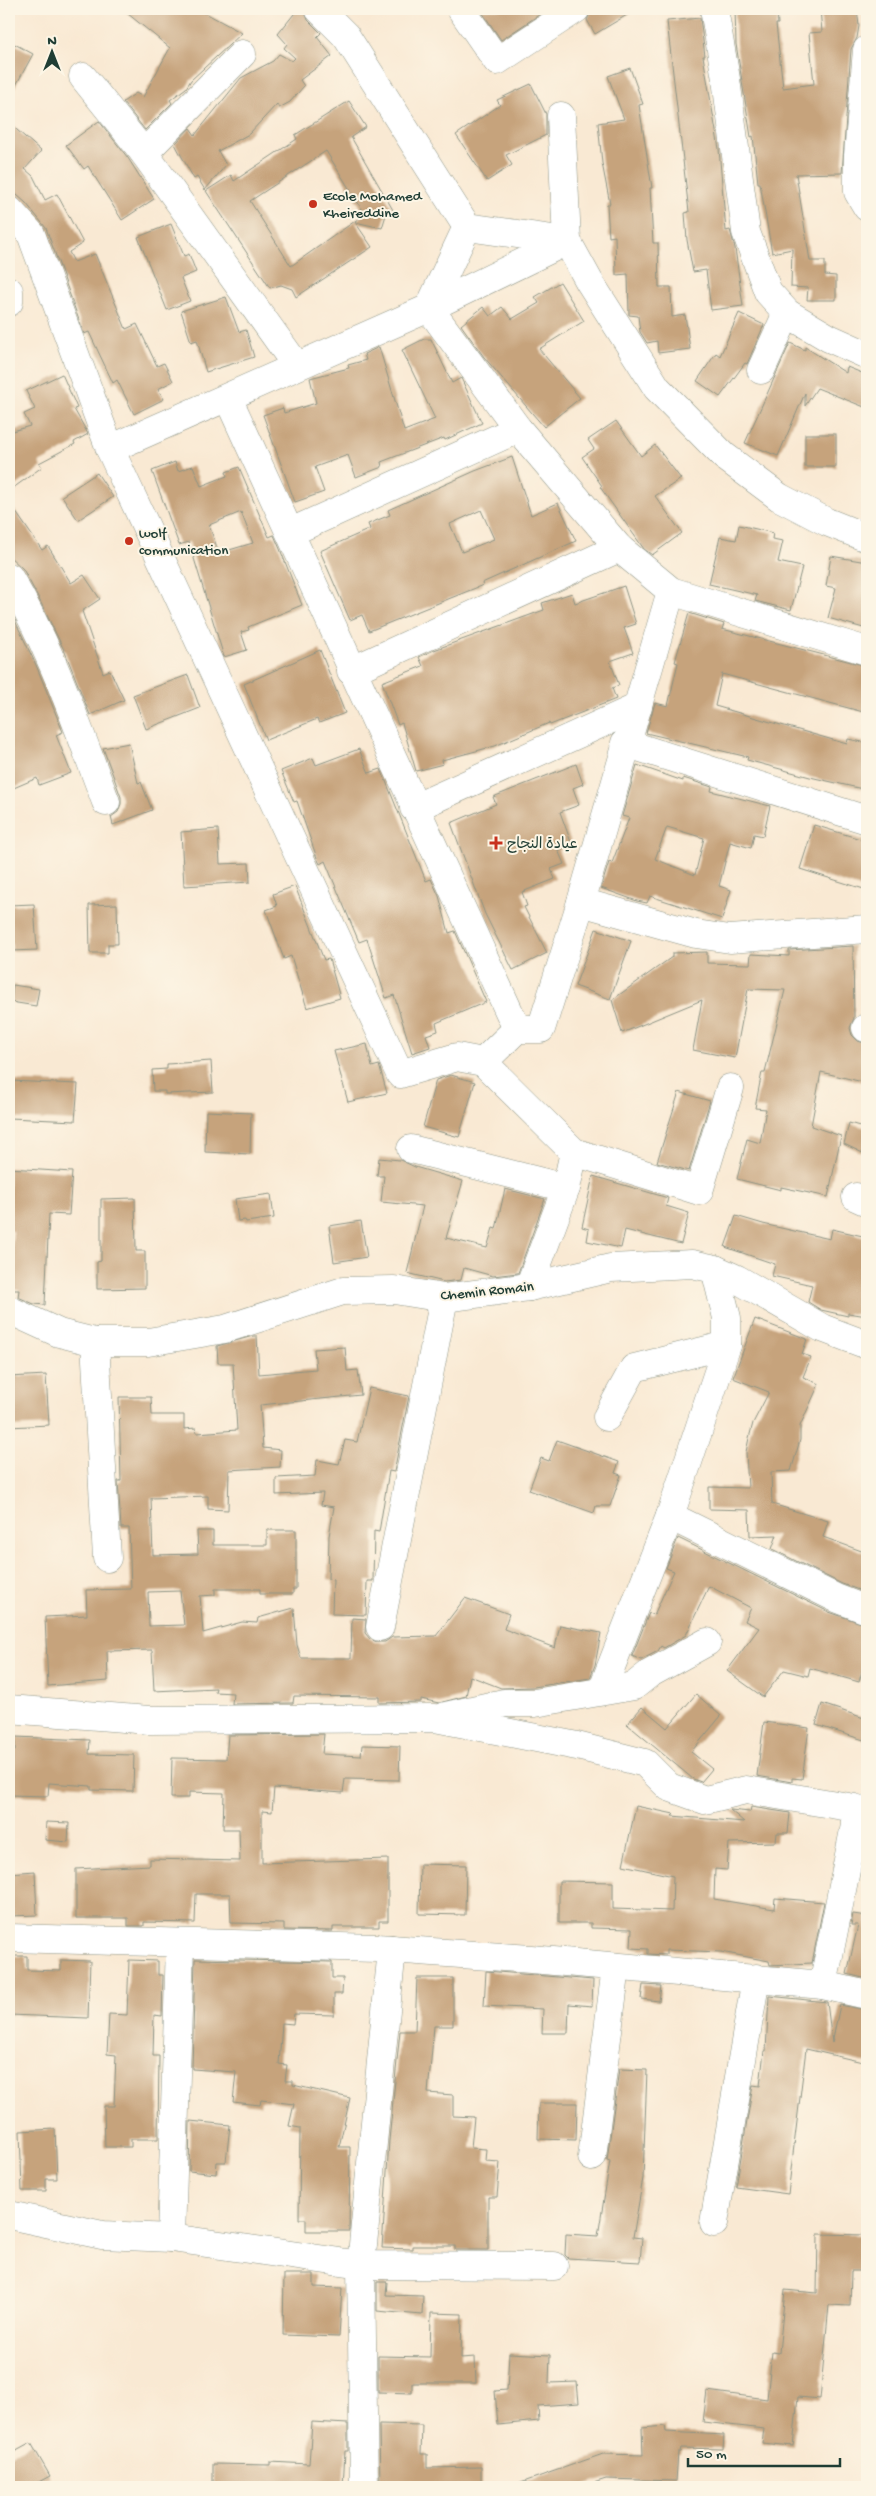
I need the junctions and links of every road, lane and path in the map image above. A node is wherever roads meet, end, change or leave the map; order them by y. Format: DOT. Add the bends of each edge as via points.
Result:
graph roads {
  1 [pos="319,9"];
  2 [pos="461,9"];
  3 [pos="576,9"];
  4 [pos="714,9"];
  5 [pos="867,50"];
  6 [pos="242,54"];
  7 [pos="83,76"];
  8 [pos="561,116"];
  9 [pos="144,153"];
  10 [pos="867,207"];
  11 [pos="9,210"];
  12 [pos="467,227"];
  13 [pos="567,241"];
  14 [pos="9,291"];
  15 [pos="9,302"];
  16 [pos="429,308"];
  17 [pos="787,314"];
  18 [pos="867,356"];
  19 [pos="296,365"];
  20 [pos="762,370"];
  21 [pos="228,398"];
  22 [pos="518,429"];
  23 [pos="110,449"];
  24 [pos="290,532"];
  25 [pos="867,538"];
  26 [pos="619,548"];
  27 [pos="9,577"];
  28 [pos="671,591"];
  29 [pos="867,651"];
  30 [pos="351,671"];
  31 [pos="638,708"];
  32 [pos="626,743"];
  33 [pos="106,802"];
  34 [pos="414,808"];
  35 [pos="867,820"];
  36 [pos="581,902"];
  37 [pos="867,929"];
  38 [pos="517,1029"];
  39 [pos="483,1062"];
  40 [pos="730,1088"];
  41 [pos="411,1149"];
  42 [pos="574,1152"];
  43 [pos="566,1188"];
  44 [pos="715,1269"];
  45 [pos="529,1287"];
  46 [pos="444,1298"];
  47 [pos="9,1310"];
  48 [pos="95,1342"];
  49 [pos="727,1344"];
  50 [pos="867,1345"];
  51 [pos="607,1417"];
  52 [pos="670,1516"];
  53 [pos="107,1558"];
  54 [pos="867,1610"];
  55 [pos="380,1627"];
  56 [pos="707,1642"];
  57 [pos="602,1690"];
  58 [pos="9,1709"];
  59 [pos="435,1718"];
  60 [pos="9,1938"];
  61 [pos="180,1944"];
  62 [pos="392,1949"];
  63 [pos="616,1967"];
  64 [pos="756,1978"];
  65 [pos="823,1985"];
  66 [pos="867,1995"];
  67 [pos="592,2157"];
  68 [pos="9,2215"];
  69 [pos="714,2223"];
  70 [pos="171,2238"];
  71 [pos="360,2264"];
  72 [pos="554,2266"];
  73 [pos="364,2487"];
  1 -- 12 [label="street" via="346,36"];
  2 -- 3 [label="street" via="497,61"];
  4 -- 17 [label="street" via="746,232 768,292"];
  5 -- 10 [label="street" via="858,192"];
  6 -- 9 [label="street"];
  7 -- 9 [label="street"];
  8 -- 13 [label="street"];
  9 -- 19 [label="street"];
  11 -- 23 [label="street" via="31,234"];
  12 -- 13 [label="street"];
  12 -- 16 [label="street"];
  13 -- 16 [label="street"];
  13 -- 25 [label="street" via="608,313 657,388 724,456 779,497"];
  14 -- 15 [label="street"];
  16 -- 19 [label="street"];
  16 -- 22 [label="street"];
  17 -- 18 [label="street"];
  17 -- 20 [label="street"];
  19 -- 21 [label="street"];
  21 -- 23 [label="street"];
  21 -- 24 [label="street"];
  22 -- 24 [label="street"];
  22 -- 26 [label="street"];
  23 -- 39 [label="street" via="400,1074 457,1057"];
  24 -- 30 [label="street"];
  26 -- 28 [label="street"];
  26 -- 30 [label="street"];
  27 -- 33 [label="street" via="47,653"];
  28 -- 29 [label="street"];
  28 -- 31 [label="street"];
  30 -- 34 [label="street"];
  31 -- 32 [label="street"];
  31 -- 34 [label="street"];
  32 -- 35 [label="street"];
  32 -- 36 [label="street"];
  34 -- 38 [label="street"];
  36 -- 37 [label="street" via="696,934 730,939"];
  36 -- 38 [label="street" via="541,1029"];
  38 -- 39 [label="street"];
  39 -- 42 [label="street"];
  40 -- 42 [label="street" via="699,1191"];
  41 -- 43 [label="street"];
  42 -- 43 [label="street"];
  43 -- 45 [label="street"];
  44 -- 45 [label="street, Chemin Romain" via="692,1264 611,1268"];
  44 -- 49 [label="street" via="727,1318"];
  44 -- 50 [label="street, Chemin Romain" via="738,1278 822,1328"];
  45 -- 46 [label="street, Chemin Romain"];
  46 -- 48 [label="street, Chemin Romain" via="394,1290 343,1291 225,1329 148,1342"];
  46 -- 55 [label="street"];
  47 -- 48 [label="street, Chemin Romain" via="59,1333"];
  48 -- 53 [label="street"];
  49 -- 51 [label="street" via="634,1368"];
  49 -- 52 [label="street"];
  52 -- 54 [label="street" via="836,1598"];
  52 -- 57 [label="street"];
  56 -- 57 [label="street" via="649,1674 634,1686"];
  57 -- 59 [label="street" via="535,1703 504,1703"];
  58 -- 59 [label="street" via="148,1720"];
  59 -- 65 [label="street" via="645,1763 669,1787 705,1800 746,1790 855,1808 855,1824"];
  60 -- 61 [label="street"];
  61 -- 62 [label="street"];
  61 -- 70 [label="street"];
  62 -- 63 [label="street"];
  62 -- 71 [label="street"];
  63 -- 64 [label="street"];
  63 -- 67 [label="street"];
  64 -- 65 [label="street"];
  64 -- 69 [label="street"];
  65 -- 66 [label="street"];
  68 -- 70 [label="street" via="102,2236"];
  70 -- 71 [label="street"];
  71 -- 72 [label="street"];
  71 -- 73 [label="street"];
}
